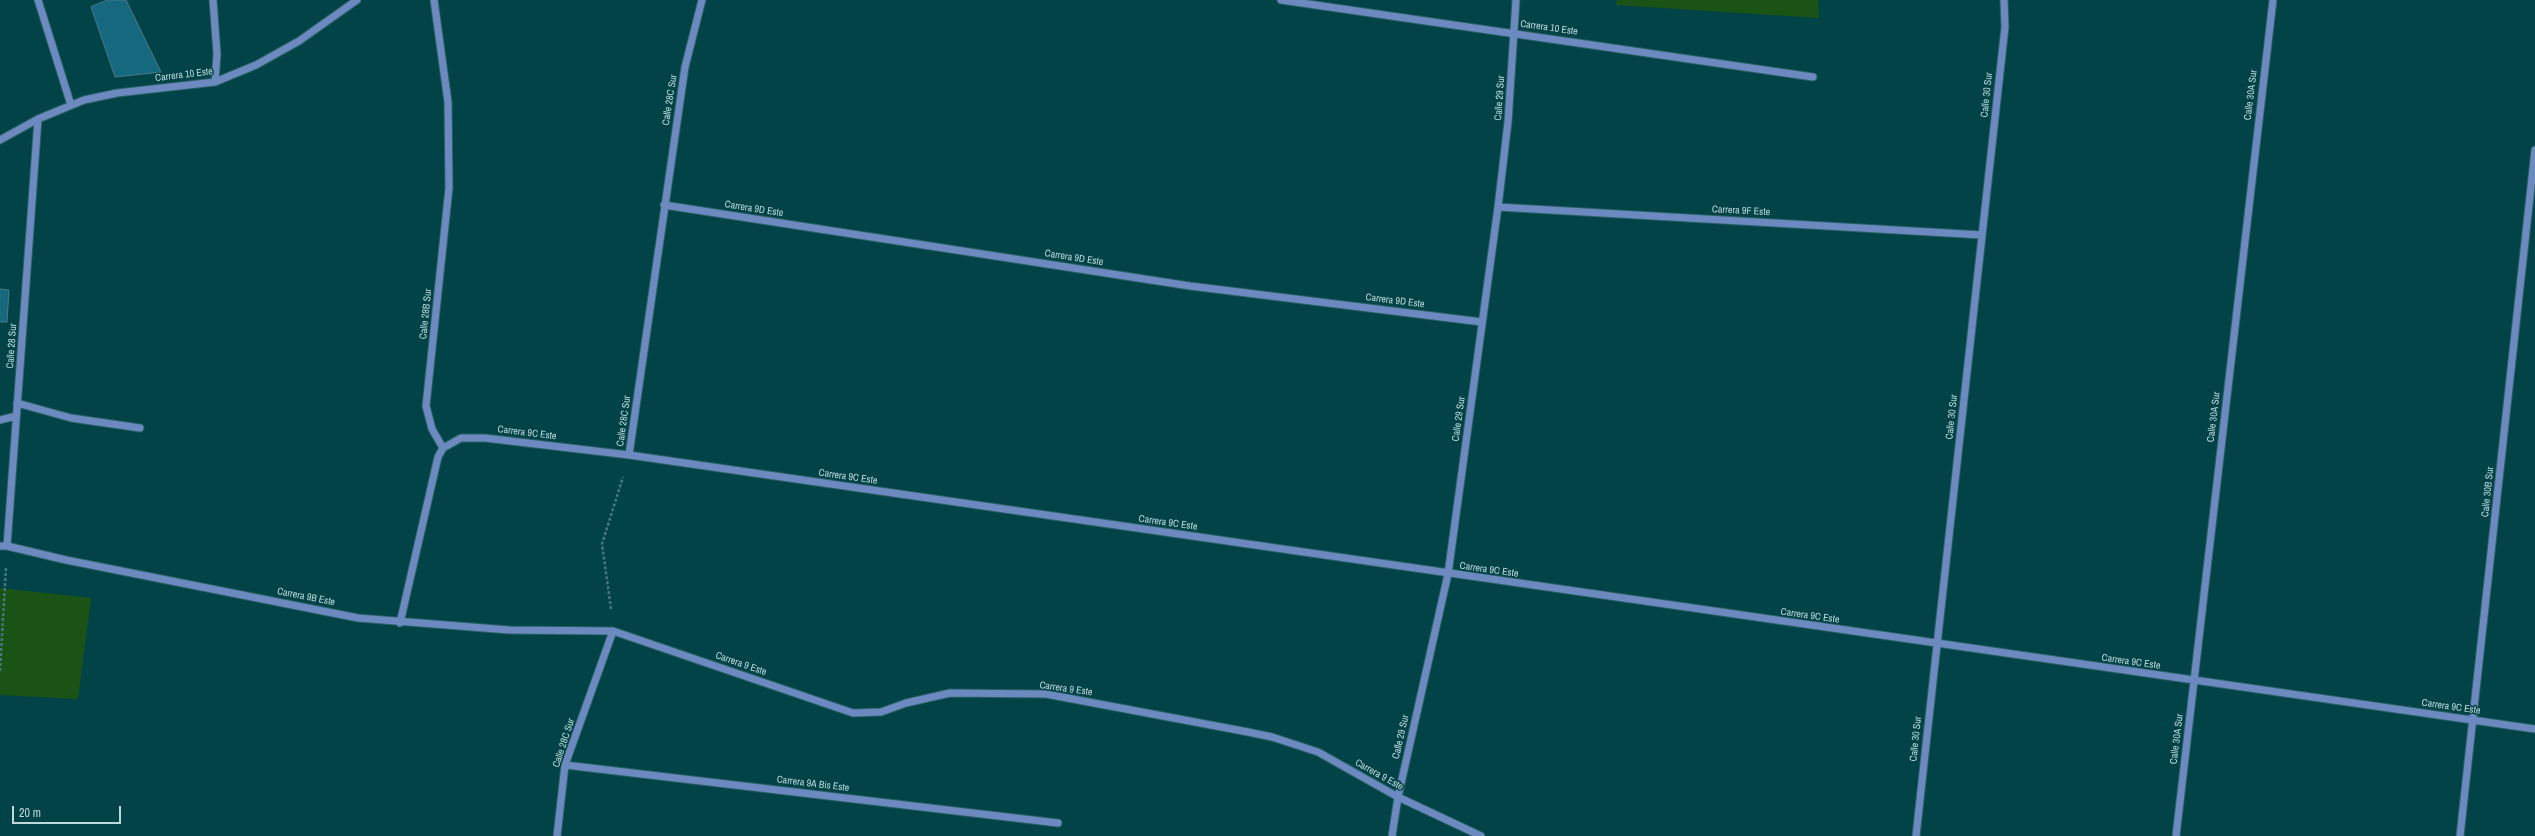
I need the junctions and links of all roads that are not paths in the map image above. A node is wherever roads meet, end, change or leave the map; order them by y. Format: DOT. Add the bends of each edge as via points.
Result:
graph roads {
  1 [pos="38,0"];
  2 [pos="213,0"];
  3 [pos="357,0"];
  4 [pos="434,0"];
  5 [pos="702,0"];
  6 [pos="1281,0"];
  7 [pos="1516,0"];
  8 [pos="2004,0"];
  9 [pos="2272,0"];
  10 [pos="1515,33"];
  11 [pos="1813,77"];
  12 [pos="215,82"];
  13 [pos="71,105"];
  14 [pos="38,119"];
  15 [pos="0,140"];
  16 [pos="2535,150"];
  17 [pos="664,205"];
  18 [pos="1498,206"];
  19 [pos="1982,235"];
  20 [pos="1482,322"];
  21 [pos="17,403"];
  22 [pos="16,416"];
  23 [pos="0,420"];
  24 [pos="140,428"];
  25 [pos="443,448"];
  26 [pos="629,455"];
  27 [pos="3,546"];
  28 [pos="1448,574"];
  29 [pos="400,623"];
  30 [pos="613,631"];
  31 [pos="1937,644"];
  32 [pos="2194,681"];
  33 [pos="2473,720"];
  34 [pos="2535,729"];
  35 [pos="565,765"];
  36 [pos="1398,797"];
  37 [pos="1058,823"];
  38 [pos="557,836"];
  39 [pos="1392,836"];
  40 [pos="1481,836"];
  41 [pos="1916,836"];
  42 [pos="2176,836"];
  43 [pos="2460,836"];
  1 -- 13 [label="street"];
  2 -- 12 [label="street" via="217,54"];
  3 -- 12 [label="street, Carrera 10 Este" via="299,41 256,65"];
  4 -- 25 [label="street, Calle 28B Sur" via="448,102 449,188 426,406 432,429"];
  5 -- 17 [label="street, Calle 28C Sur" via="686,67"];
  6 -- 10 [label="street, Carrera 10 Este"];
  7 -- 10 [label="street, Calle 29 Sur"];
  8 -- 19 [label="street, Calle 30 Sur" via="2005,27"];
  9 -- 32 [label="street, Calle 30A Sur"];
  10 -- 11 [label="street, Carrera 10 Este"];
  10 -- 18 [label="street, Calle 29 Sur"];
  12 -- 13 [label="street, Carrera 10 Este" via="116,93"];
  13 -- 14 [label="street, Carrera 10 Este"];
  14 -- 15 [label="street, Carrera 10 Este"];
  14 -- 21 [label="street, Calle 28 Sur"];
  16 -- 33 [label="street, Calle 30B Sur"];
  17 -- 20 [label="street, Carrera 9D Este" via="1190,286"];
  17 -- 26 [label="street, Calle 28C Sur"];
  18 -- 19 [label="street, Carrera 9F Este"];
  18 -- 20 [label="street, Calle 29 Sur"];
  19 -- 31 [label="street, Calle 30 Sur"];
  20 -- 28 [label="street, Calle 29 Sur"];
  21 -- 22 [label="street, Calle 28 Sur"];
  21 -- 24 [label="street" via="71,418"];
  22 -- 23 [label="street"];
  22 -- 27 [label="street, Calle 28 Sur"];
  25 -- 26 [label="street, Carrera 9C Este" via="460,438 485,438"];
  25 -- 29 [label="street" via="434,468"];
  26 -- 28 [label="street, Carrera 9C Este"];
  27 -- 29 [label="street, Carrera 9B Este" via="342,615"];
  28 -- 31 [label="street, Carrera 9C Este"];
  28 -- 36 [label="street, Calle 29 Sur"];
  29 -- 30 [label="street, Carrera 9B Este" via="509,630"];
  30 -- 35 [label="street, Calle 28C Sur"];
  30 -- 36 [label="street, Carrera 9 Este" via="853,713 881,712 906,703 950,694 1046,694 1272,737 1318,752"];
  31 -- 32 [label="street, Carrera 9C Este"];
  31 -- 41 [label="street, Calle 30 Sur"];
  32 -- 33 [label="street, Carrera 9C Este"];
  32 -- 42 [label="street, Calle 30A Sur"];
  33 -- 34 [label="street, Carrera 9C Este"];
  33 -- 43 [label="street, Calle 30B Sur"];
  35 -- 37 [label="street, Carrera 9A Bis Este"];
  35 -- 38 [label="street, Calle 28C Sur"];
  36 -- 39 [label="street, Calle 29 Sur"];
  36 -- 40 [label="street, Carrera 9 Este"];
}
